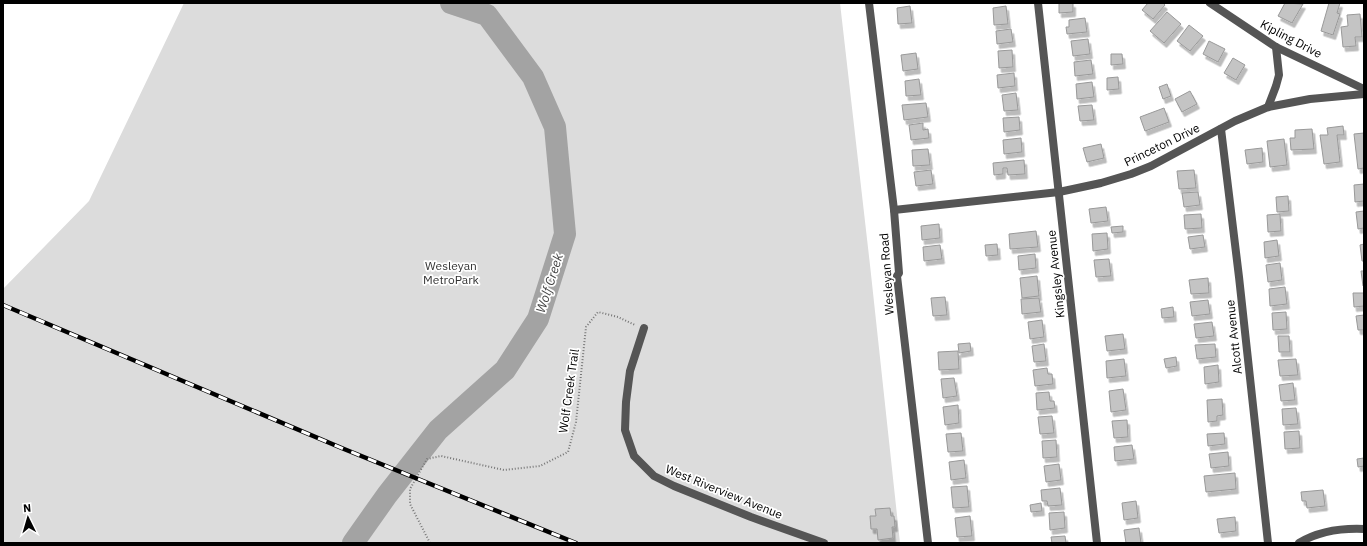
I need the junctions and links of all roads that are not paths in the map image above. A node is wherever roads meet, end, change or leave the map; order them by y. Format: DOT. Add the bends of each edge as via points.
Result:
graph roads {
  1 [pos="869,3"];
  2 [pos="1038,3"];
  3 [pos="1210,3"];
  4 [pos="1276,47"];
  5 [pos="1364,89"];
  6 [pos="1364,94"];
  7 [pos="1268,107"];
  8 [pos="1221,129"];
  9 [pos="1059,192"];
  10 [pos="894,210"];
  11 [pos="644,328"];
  12 [pos="1364,529"];
  13 [pos="824,543"];
  14 [pos="928,543"];
  15 [pos="1097,543"];
  16 [pos="1268,543"];
  17 [pos="1299,543"];
  1 -- 10 [label="street, Wesleyan Road"];
  2 -- 9 [label="street, Kingsley Avenue"];
  3 -- 4 [label="street, Kipling Drive"];
  4 -- 5 [label="street, Kipling Drive"];
  4 -- 7 [label="street" via="1279,75"];
  6 -- 7 [label="street, Princeton Drive" via="1310,99"];
  7 -- 8 [label="street, Princeton Drive"];
  8 -- 9 [label="street, Princeton Drive" via="1132,174"];
  8 -- 16 [label="street, Alcott Avenue"];
  9 -- 10 [label="street, Princeton Drive"];
  9 -- 15 [label="street, Kingsley Avenue"];
  10 -- 14 [label="street, Wesleyan Road" via="899,273 897,276"];
  11 -- 13 [label="street, West Riverview Avenue" via="630,371 626,402 624,430 634,456 654,476 674,486"];
  12 -- 17 [label="street" via="1332,530"];
}
